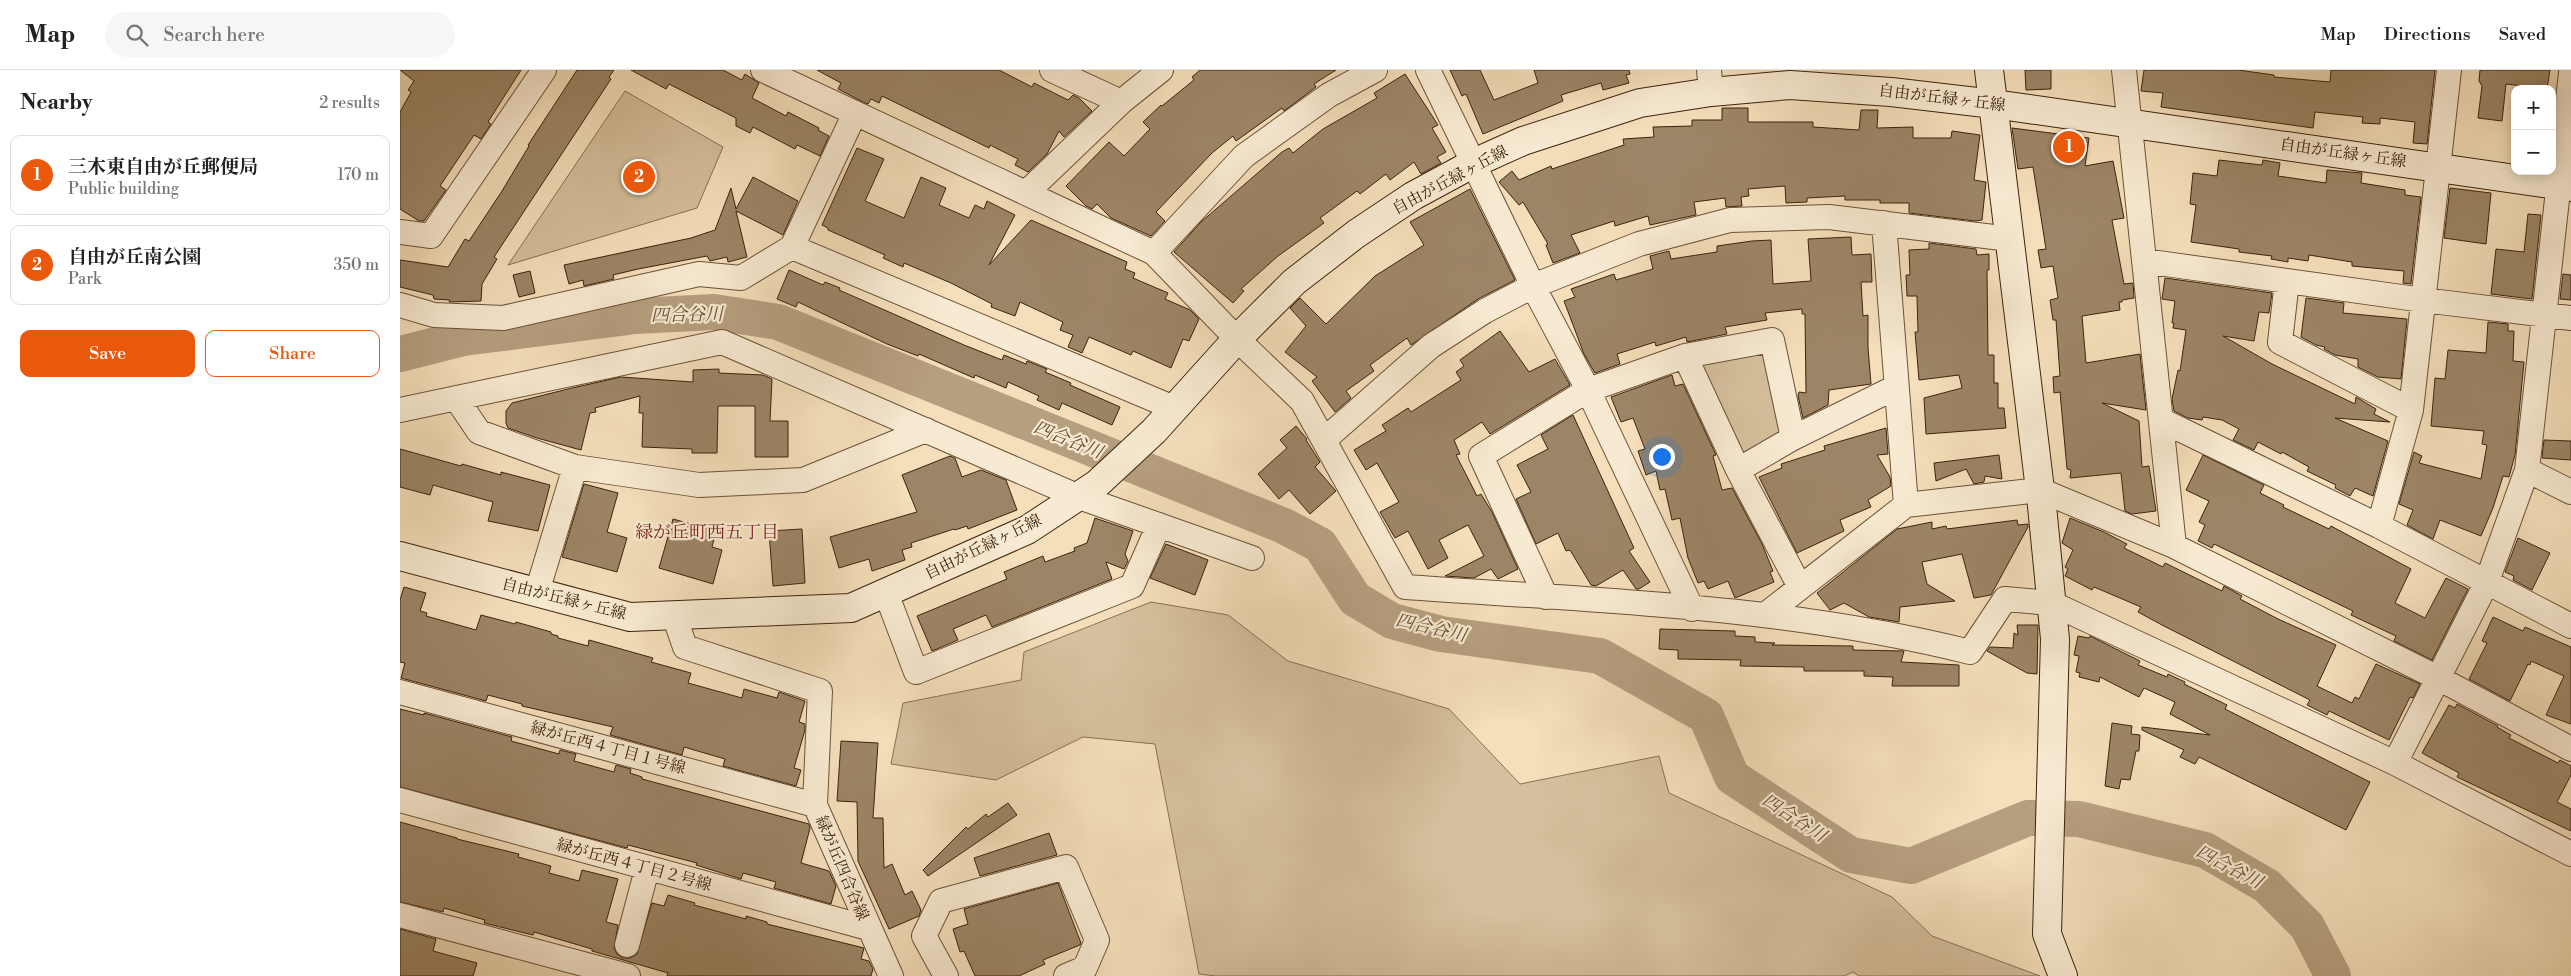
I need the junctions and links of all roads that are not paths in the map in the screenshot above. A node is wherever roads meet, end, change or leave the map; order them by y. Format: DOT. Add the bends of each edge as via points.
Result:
graph roads {
  1 [pos="544,70"];
  2 [pos="763,70"];
  3 [pos="1052,70"];
  4 [pos="1161,70"];
  5 [pos="1375,70"];
  6 [pos="1428,70"];
  7 [pos="1989,70"];
  8 [pos="2124,70"];
  9 [pos="2449,70"];
  10 [pos="2571,73"];
  11 [pos="1710,81"];
  12 [pos="1121,102"];
  13 [pos="1994,104"];
  14 [pos="855,113"];
  15 [pos="2129,123"];
  16 [pos="1474,163"];
  17 [pos="2438,166"];
  18 [pos="2565,186"];
  19 [pos="1026,193"];
  20 [pos="1884,223"];
  21 [pos="400,232"];
  22 [pos="2010,238"];
  23 [pos="792,247"];
  24 [pos="1154,253"];
  25 [pos="2144,262"];
  26 [pos="2287,282"];
  27 [pos="1532,286"];
  28 [pos="2423,300"];
  29 [pos="400,305"];
  30 [pos="2545,316"];
  31 [pos="2571,318"];
  32 [pos="1237,339"];
  33 [pos="1685,356"];
  34 [pos="1896,387"];
  35 [pos="1588,390"];
  36 [pos="456,398"];
  37 [pos="1174,408"];
  38 [pos="400,410"];
  39 [pos="2412,410"];
  40 [pos="2161,420"];
  41 [pos="926,430"];
  42 [pos="1793,438"];
  43 [pos="1324,440"];
  44 [pos="575,467"];
  45 [pos="1738,470"];
  46 [pos="2527,470"];
  47 [pos="1088,490"];
  48 [pos="2040,490"];
  49 [pos="2571,492"];
  50 [pos="1906,506"];
  51 [pos="1159,525"];
  52 [pos="2379,526"];
  53 [pos="2174,546"];
  54 [pos="400,556"];
  55 [pos="1252,558"];
  56 [pos="2486,584"];
  57 [pos="1800,587"];
  58 [pos="537,592"];
  59 [pos="886,593"];
  60 [pos="1546,597"];
  61 [pos="2051,603"];
  62 [pos="1692,609"];
  63 [pos="674,615"];
  64 [pos="1765,615"];
  65 [pos="2571,626"];
  66 [pos="2438,678"];
  67 [pos="400,692"];
  68 [pos="2571,749"];
  69 [pos="2395,764"];
  70 [pos="400,800"];
  71 [pos="815,804"];
  72 [pos="2571,854"];
  73 [pos="647,870"];
  74 [pos="400,915"];
  75 [pos="868,928"];
  76 [pos="627,945"];
  77 [pos="1081,973"];
  78 [pos="621,975"];
  79 [pos="890,976"];
  80 [pos="946,976"];
  81 [pos="2063,976"];
  1 -- 21 [label="street" via="431,236"];
  2 -- 14 [label="street"];
  3 -- 12 [label="street"];
  4 -- 12 [label="street"];
  5 -- 24 [label="street" via="1329,95 1244,156"];
  6 -- 16 [label="street"];
  7 -- 13 [label="street"];
  8 -- 15 [label="street"];
  9 -- 17 [label="street"];
  10 -- 18 [label="street"];
  11 -- 13 [label="street, 自由が丘緑ヶ丘線" via="1891,92"];
  11 -- 16 [label="street, 自由が丘緑ヶ丘線" via="1523,141"];
  12 -- 19 [label="street"];
  13 -- 15 [label="street, 自由が丘緑ヶ丘線"];
  13 -- 22 [label="street"];
  14 -- 19 [label="street"];
  14 -- 23 [label="street"];
  15 -- 17 [label="street, 自由が丘緑ヶ丘線"];
  15 -- 25 [label="street"];
  16 -- 27 [label="street"];
  16 -- 32 [label="street, 自由が丘緑ヶ丘線" via="1413,196 1356,234 1294,282"];
  17 -- 18 [label="street, 自由が丘緑ヶ丘線"];
  17 -- 28 [label="street"];
  18 -- 30 [label="street"];
  19 -- 24 [label="street"];
  20 -- 22 [label="street"];
  20 -- 27 [label="street" via="1829,217 1730,220 1639,244"];
  20 -- 34 [label="street"];
  22 -- 48 [label="street"];
  23 -- 29 [label="street" via="741,278 699,274 503,318 434,315"];
  23 -- 37 [label="street"];
  24 -- 32 [label="street"];
  25 -- 26 [label="street"];
  25 -- 40 [label="street"];
  26 -- 28 [label="street"];
  26 -- 39 [label="street" via="2280,342"];
  27 -- 35 [label="street"];
  27 -- 43 [label="street" via="1485,311 1431,346"];
  28 -- 30 [label="street"];
  28 -- 39 [label="street"];
  30 -- 31 [label="street"];
  30 -- 46 [label="street"];
  32 -- 37 [label="street, 自由が丘緑ヶ丘線"];
  32 -- 43 [label="street" via="1302,401"];
  33 -- 35 [label="street"];
  33 -- 42 [label="street" via="1772,340"];
  33 -- 45 [label="street"];
  34 -- 42 [label="street"];
  34 -- 50 [label="street"];
  35 -- 60 [label="street" via="1481,456"];
  35 -- 62 [label="street"];
  36 -- 38 [label="street"];
  36 -- 41 [label="street" via="722,342"];
  36 -- 44 [label="street" via="479,432"];
  37 -- 47 [label="street, 自由が丘緑ヶ丘線" via="1154,431"];
  39 -- 52 [label="street"];
  40 -- 52 [label="street"];
  40 -- 53 [label="street"];
  41 -- 44 [label="street" via="803,480 699,485"];
  41 -- 47 [label="street"];
  42 -- 45 [label="street"];
  43 -- 60 [label="street" via="1405,587"];
  44 -- 58 [label="street"];
  45 -- 57 [label="street"];
  46 -- 49 [label="street"];
  46 -- 56 [label="street"];
  47 -- 51 [label="street"];
  47 -- 59 [label="street, 自由が丘緑ヶ丘線" via="1027,530"];
  48 -- 50 [label="street"];
  48 -- 53 [label="street"];
  48 -- 61 [label="street"];
  50 -- 57 [label="street"];
  51 -- 55 [label="street"];
  51 -- 59 [label="street" via="1132,586 916,672"];
  52 -- 56 [label="street"];
  53 -- 66 [label="street"];
  54 -- 58 [label="street, 自由が丘緑ヶ丘線"];
  56 -- 65 [label="street"];
  56 -- 66 [label="street"];
  57 -- 64 [label="street"];
  58 -- 63 [label="street, 自由が丘緑ヶ丘線" via="630,617"];
  59 -- 63 [label="street, 自由が丘緑ヶ丘線" via="851,608"];
  60 -- 62 [label="street"];
  61 -- 64 [label="street" via="2005,599 1970,652 1915,638"];
  61 -- 69 [label="street"];
  61 -- 81 [label="street" via="2055,639 2047,934"];
  62 -- 64 [label="street"];
  63 -- 71 [label="street, 緑が丘四合谷線" via="685,647 820,691"];
  66 -- 68 [label="street"];
  66 -- 69 [label="street"];
  67 -- 71 [label="street, 緑が丘西４丁目１号線"];
  69 -- 72 [label="street"];
  70 -- 73 [label="street, 緑が丘西４丁目２号線"];
  71 -- 75 [label="street, 緑が丘四合谷線"];
  73 -- 75 [label="street, 緑が丘西４丁目２号線"];
  73 -- 76 [label="street"];
  74 -- 78 [label="street"];
  75 -- 79 [label="street, 緑が丘四合谷線"];
  77 -- 80 [label="street" via="1097,940 1066,867 941,901 924,936"];
}
